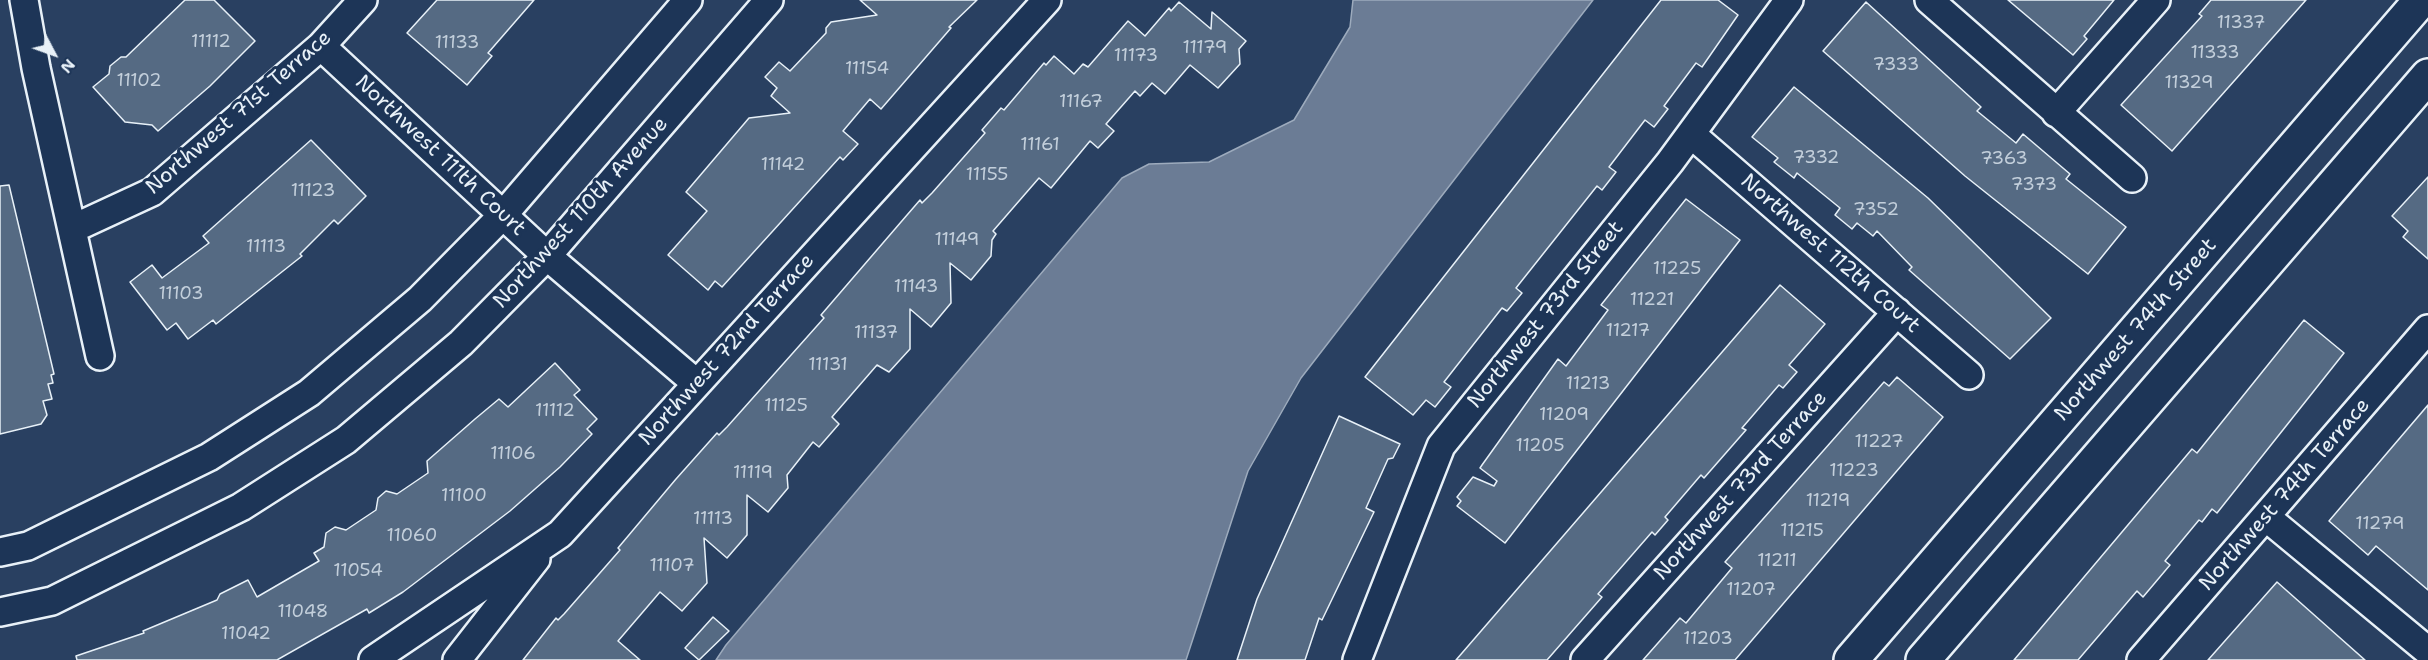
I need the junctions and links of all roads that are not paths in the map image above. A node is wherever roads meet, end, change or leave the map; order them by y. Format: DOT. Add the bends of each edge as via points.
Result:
graph roads {
  1 [pos="24,0"];
  2 [pos="363,0"];
  3 [pos="688,0"];
  4 [pos="769,0"];
  5 [pos="1047,0"];
  6 [pos="1789,0"];
  7 [pos="1929,0"];
  8 [pos="2156,0"];
  9 [pos="2421,0"];
  10 [pos="321,46"];
  11 [pos="2428,76"];
  12 [pos="2056,113"];
  13 [pos="1691,134"];
  14 [pos="2132,178"];
  15 [pos="503,215"];
  16 [pos="72,229"];
  17 [pos="548,256"];
  18 [pos="1897,312"];
  19 [pos="2428,329"];
  20 [pos="100,356"];
  21 [pos="1969,375"];
  22 [pos="696,383"];
  23 [pos="2265,517"];
  24 [pos="552,539"];
  25 [pos="0,552"];
  26 [pos="0,612"];
  27 [pos="2428,651"];
  28 [pos="373,660"];
  29 [pos="457,660"];
  30 [pos="1358,660"];
  31 [pos="1585,660"];
  32 [pos="1851,660"];
  33 [pos="1923,660"];
  34 [pos="2141,660"];
  1 -- 16 [label="street"];
  2 -- 10 [label="street, Northwest 71st Terrace"];
  3 -- 15 [label="street"];
  4 -- 17 [label="street, Northwest 110th Avenue"];
  5 -- 22 [label="street, Northwest 72nd Terrace"];
  6 -- 13 [label="street, Northwest 73rd Street"];
  7 -- 12 [label="street"];
  8 -- 12 [label="street"];
  9 -- 32 [label="main road, Northwest 74th Street"];
  10 -- 15 [label="street, Northwest 111th Court"];
  10 -- 16 [label="street, Northwest 71st Terrace" via="152,192"];
  11 -- 33 [label="main road"];
  12 -- 14 [label="street"];
  13 -- 18 [label="street, Northwest 112th Court"];
  13 -- 30 [label="street, Northwest 73rd Street" via="1441,446"];
  15 -- 17 [label="street, Northwest 111th Court"];
  15 -- 25 [label="street" via="420,299 309,393 209,457 28,546"];
  16 -- 20 [label="street"];
  17 -- 22 [label="street, Northwest 111th Court"];
  17 -- 26 [label="street, Northwest 110th Avenue" via="461,343 346,440 241,507 52,601"];
  18 -- 21 [label="street, Northwest 112th Court"];
  18 -- 31 [label="street, Northwest 73rd Terrace"];
  19 -- 23 [label="street, Northwest 74th Terrace"];
  22 -- 24 [label="street, Northwest 72nd Terrace"];
  23 -- 27 [label="street"];
  23 -- 34 [label="street, Northwest 74th Terrace"];
  24 -- 28 [label="street, Northwest 72nd Terrace"];
  24 -- 29 [label="street"];
}
